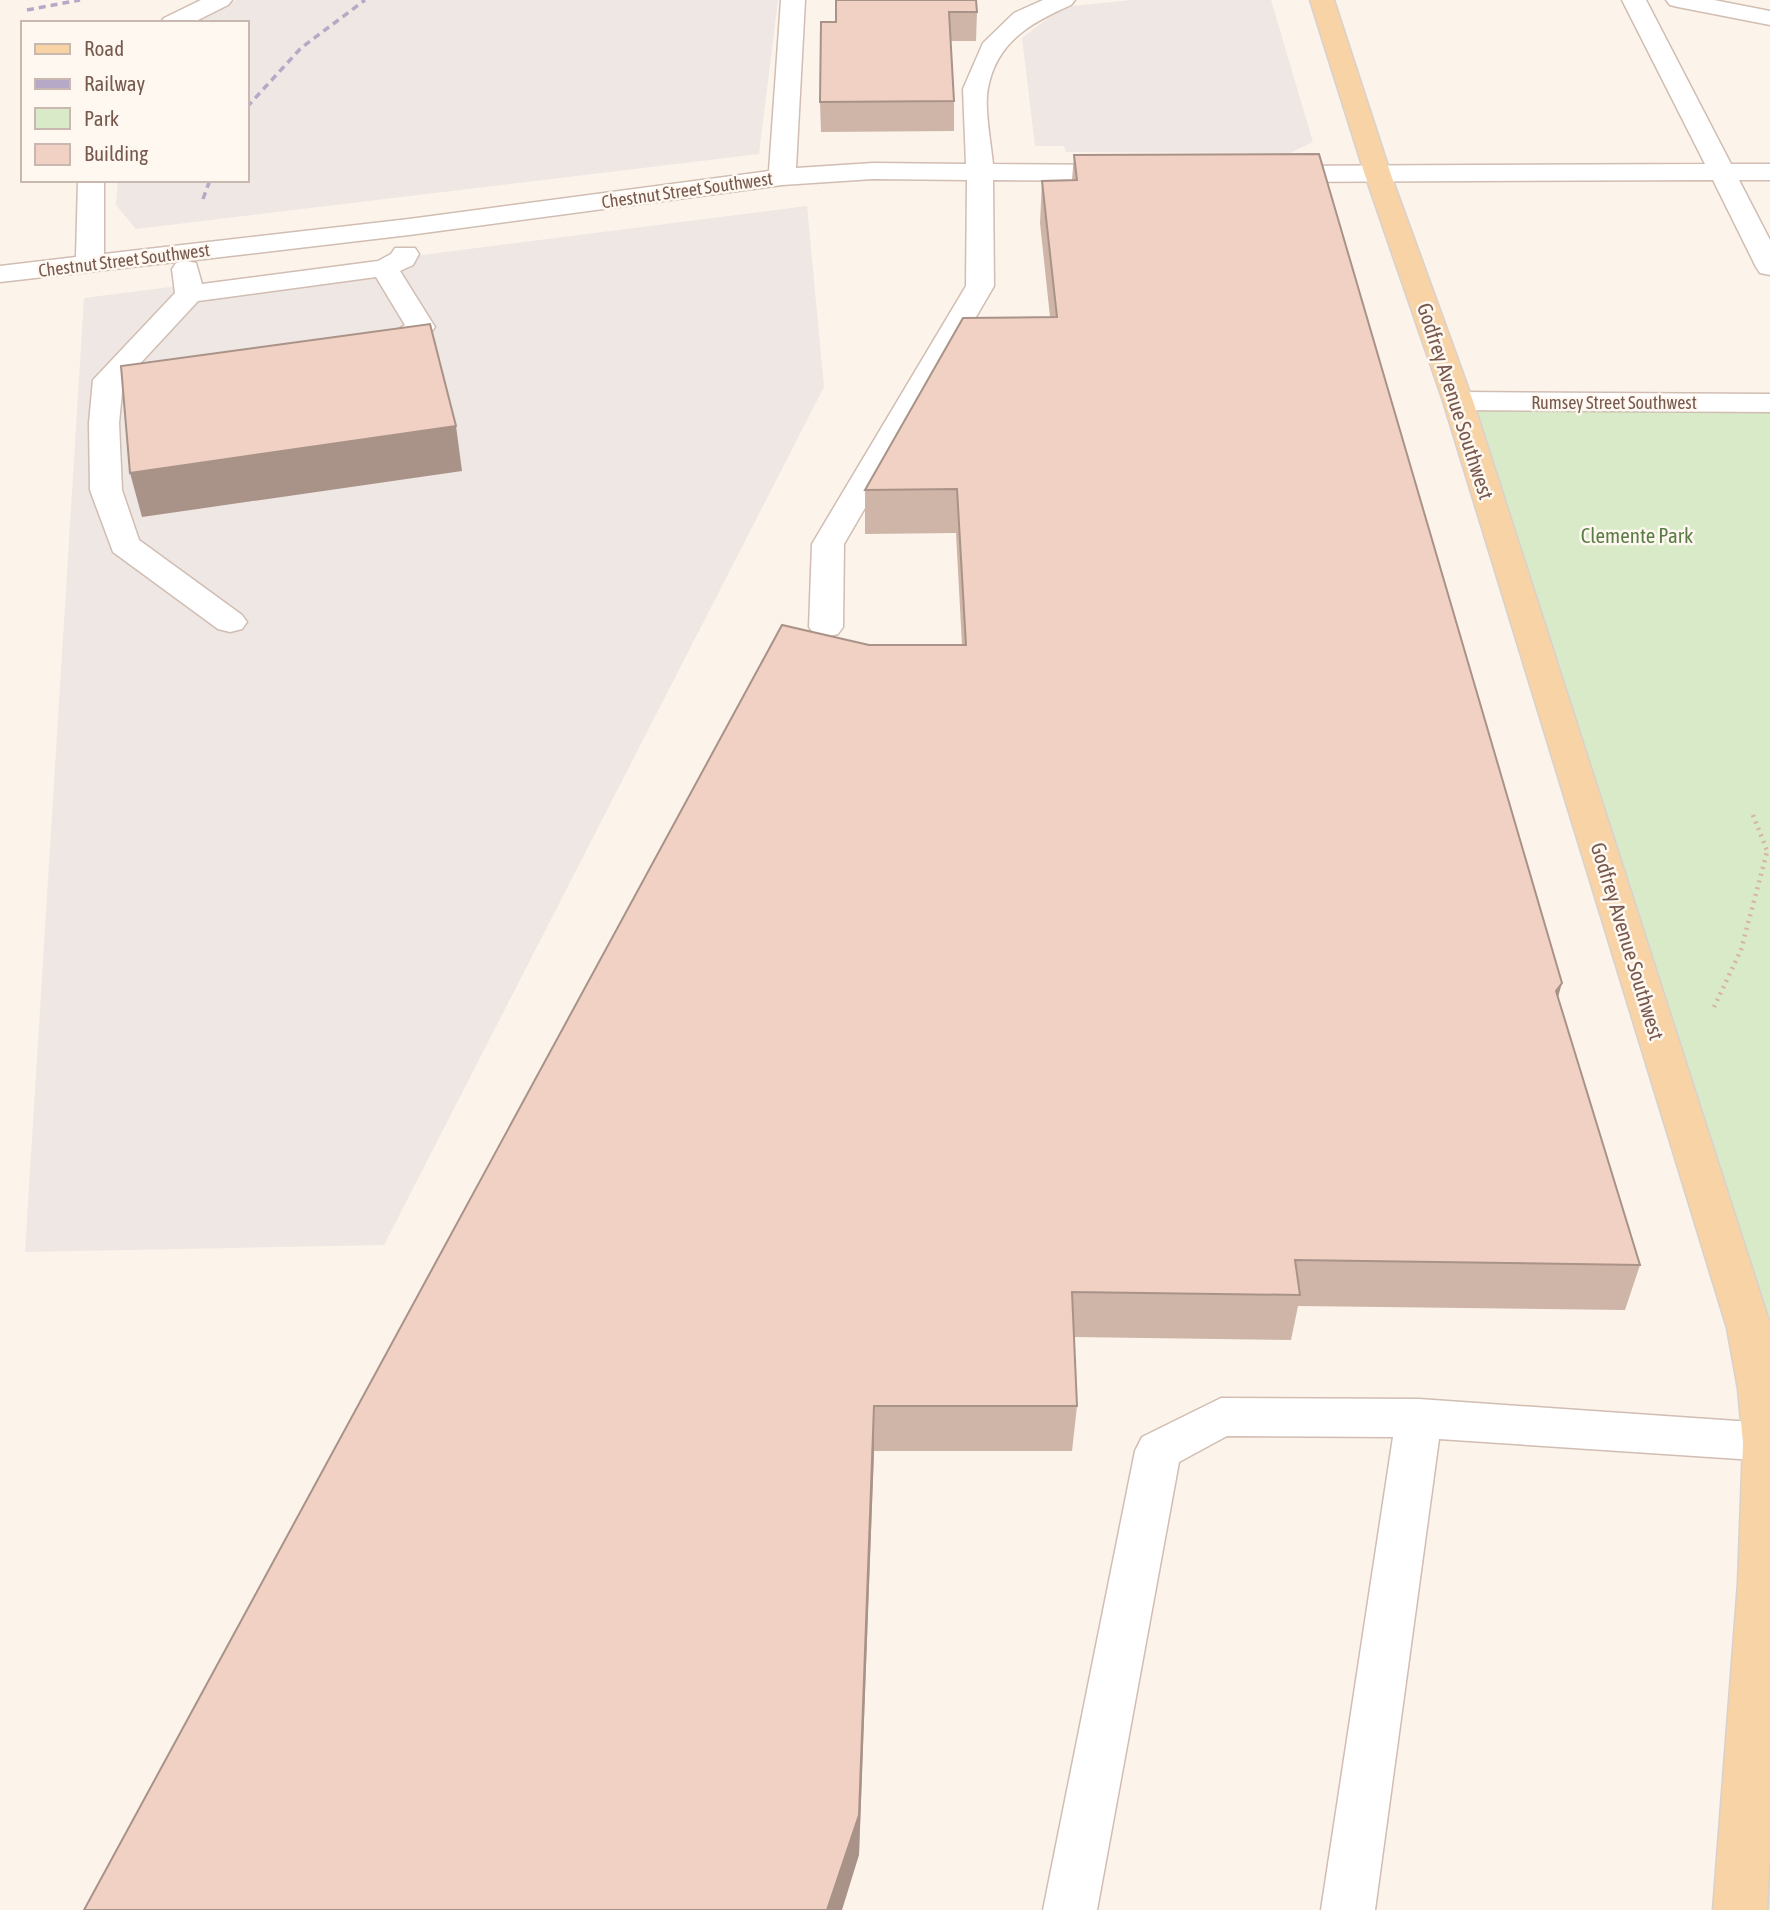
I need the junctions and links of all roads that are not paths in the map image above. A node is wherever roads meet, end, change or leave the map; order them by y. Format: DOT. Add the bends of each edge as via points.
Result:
graph roads {
  1 [pos="220,0"];
  2 [pos="793,0"];
  3 [pos="1063,0"];
  4 [pos="1322,0"];
  5 [pos="1634,0"];
  6 [pos="1678,0"];
  7 [pos="1770,18"];
  8 [pos="176,21"];
  9 [pos="980,172"];
  10 [pos="1770,172"];
  11 [pos="1155,173"];
  12 [pos="1722,173"];
  13 [pos="1249,174"];
  14 [pos="1378,175"];
  15 [pos="782,177"];
  16 [pos="91,182"];
  17 [pos="409,227"];
  18 [pos="184,253"];
  19 [pos="90,264"];
  20 [pos="1770,267"];
  21 [pos="384,268"];
  22 [pos="0,274"];
  23 [pos="189,294"];
  24 [pos="343,349"];
  25 [pos="149,375"];
  26 [pos="108,380"];
  27 [pos="1458,401"];
  28 [pos="1770,403"];
  29 [pos="230,622"];
  30 [pos="826,626"];
  31 [pos="1419,1418"];
  32 [pos="1766,1443"];
  33 [pos="1070,1910"];
  34 [pos="1348,1910"];
  35 [pos="1740,1910"];
  1 -- 8 [label="street"];
  2 -- 15 [label="street"];
  3 -- 9 [label="street" via="1022,18 995,43 975,89"];
  4 -- 14 [label="main road, Godfrey Avenue Southwest"];
  5 -- 12 [label="street"];
  6 -- 7 [label="street"];
  9 -- 11 [label="street, Chestnut Street Southwest"];
  9 -- 15 [label="street, Chestnut Street Southwest" via="873,171"];
  9 -- 30 [label="street" via="980,286 828,544"];
  10 -- 12 [label="street"];
  12 -- 14 [label="street"];
  12 -- 20 [label="street"];
  13 -- 14 [label="street"];
  14 -- 27 [label="main road, Godfrey Avenue Southwest"];
  15 -- 17 [label="street, Chestnut Street Southwest"];
  16 -- 19 [label="street"];
  17 -- 18 [label="street, Chestnut Street Southwest"];
  17 -- 21 [label="street" via="403,259"];
  18 -- 19 [label="street, Chestnut Street Southwest"];
  18 -- 23 [label="street"];
  19 -- 22 [label="street, Chestnut Street Southwest"];
  21 -- 23 [label="street"];
  21 -- 24 [label="street" via="421,327 399,341"];
  23 -- 26 [label="street"];
  25 -- 26 [label="street"];
  26 -- 29 [label="street" via="106,490 124,545"];
  27 -- 28 [label="street, Rumsey Street Southwest"];
  27 -- 32 [label="main road, Godfrey Avenue Southwest" via="1749,1328"];
  31 -- 32 [label="street"];
  31 -- 33 [label="street" via="1221,1417 1158,1451"];
  31 -- 34 [label="street"];
  32 -- 35 [label="main road, Godfrey Avenue Southwest" via="1762,1583"];
}
